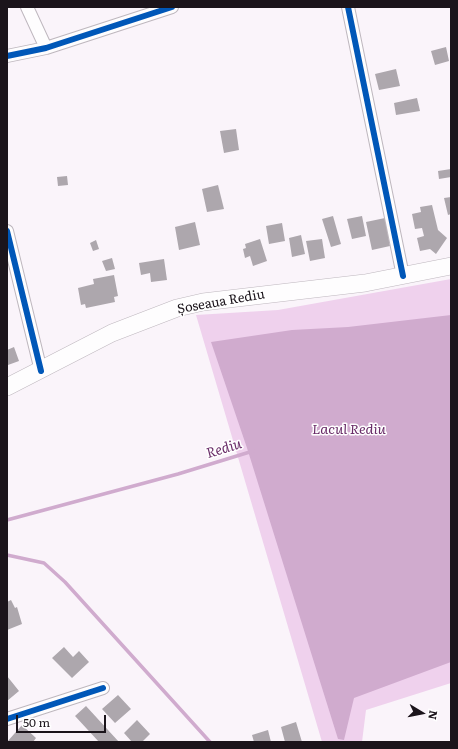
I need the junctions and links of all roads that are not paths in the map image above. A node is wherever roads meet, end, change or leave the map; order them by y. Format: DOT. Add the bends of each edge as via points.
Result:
graph roads {
  1 [pos="27,7"];
  2 [pos="172,7"];
  3 [pos="348,7"];
  4 [pos="46,48"];
  5 [pos="7,56"];
  6 [pos="7,231"];
  7 [pos="451,266"];
  8 [pos="403,276"];
  9 [pos="41,371"];
  10 [pos="7,387"];
  11 [pos="103,688"];
  12 [pos="7,719"];
  1 -- 4 [label="street"];
  2 -- 4 [label="street"];
  3 -- 8 [label="street"];
  4 -- 5 [label="street"];
  6 -- 9 [label="street"];
  7 -- 8 [label="main road, Șoseaua Rediu"];
  8 -- 9 [label="main road, Șoseaua Rediu" via="365,283 226,299 177,308 112,333"];
  9 -- 10 [label="main road, Șoseaua Rediu"];
  11 -- 12 [label="street"];
}
